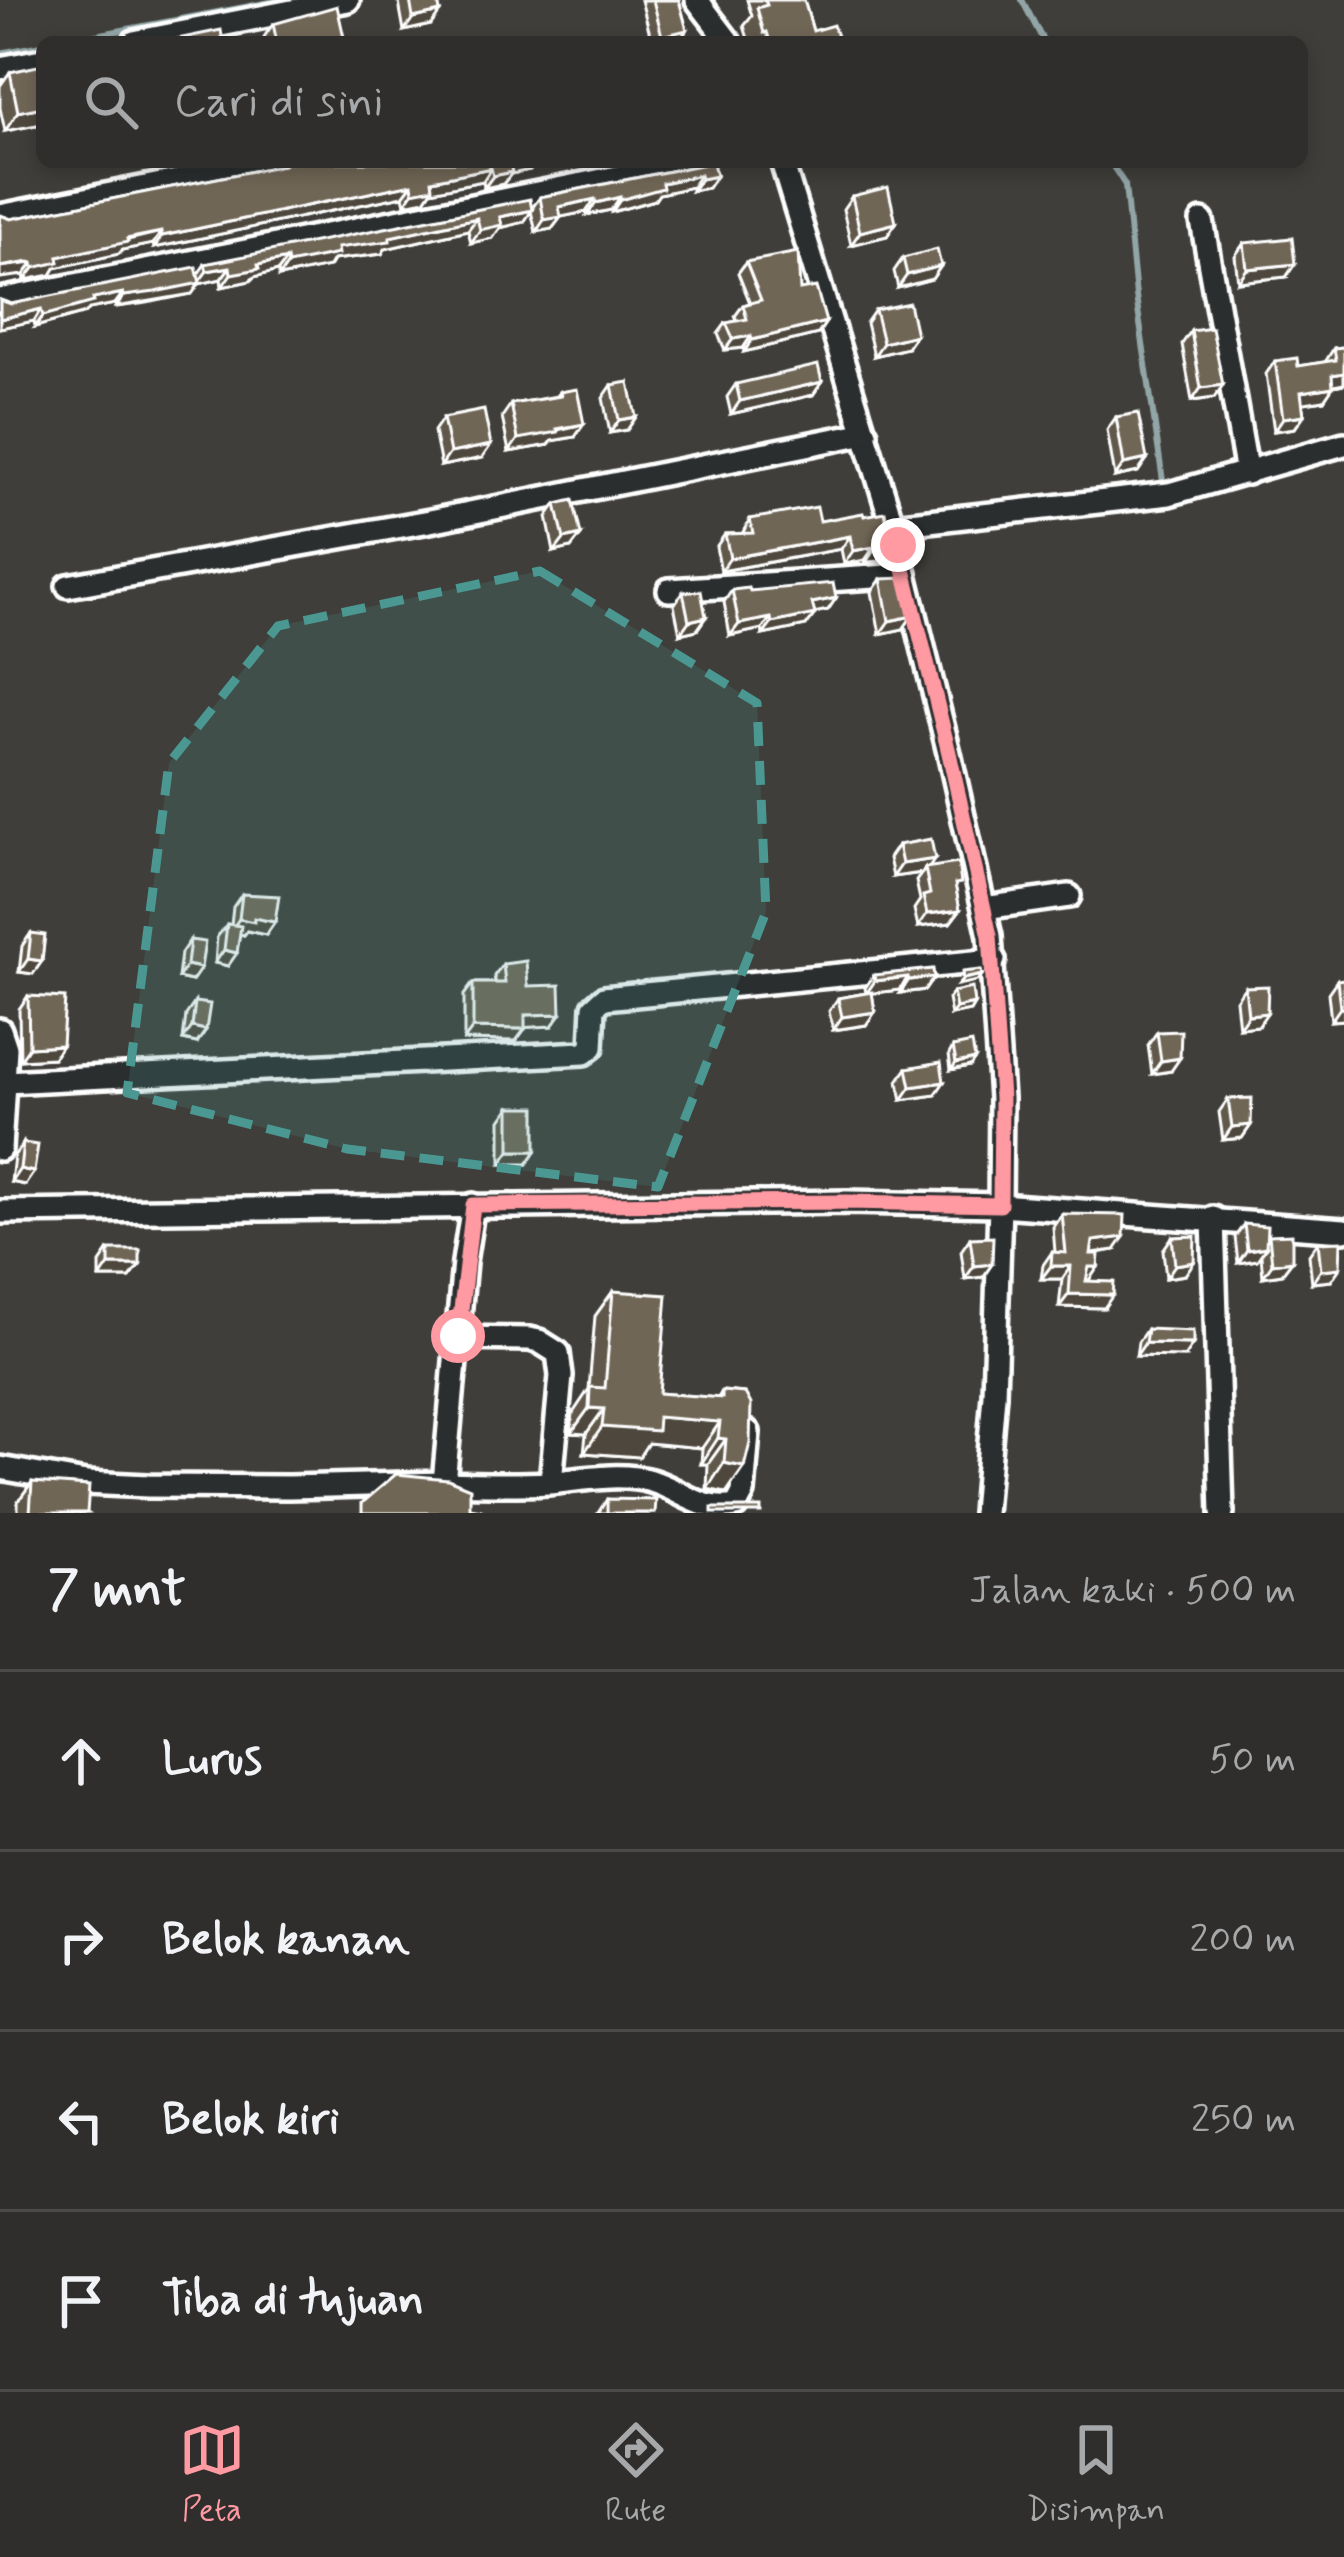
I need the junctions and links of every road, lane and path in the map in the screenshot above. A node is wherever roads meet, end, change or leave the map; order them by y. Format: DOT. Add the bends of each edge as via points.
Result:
graph roads {
  1 [pos="348,0"];
  2 [pos="697,0"];
  3 [pos="165,36"];
  4 [pos="724,36"];
  5 [pos="36,61"];
  6 [pos="0,68"];
  7 [pos="242,168"];
  8 [pos="663,168"];
  9 [pos="784,168"];
  10 [pos="0,216"];
  11 [pos="1202,221"];
  12 [pos="0,300"];
  13 [pos="866,433"];
  14 [pos="1344,444"];
  15 [pos="1247,473"];
  16 [pos="893,525"];
  17 [pos="905,575"];
  18 [pos="68,586"];
  19 [pos="669,590"];
  20 [pos="1069,896"];
  21 [pos="984,908"];
  22 [pos="994,960"];
  23 [pos="0,1030"];
  24 [pos="5,1082"];
  25 [pos="0,1149"];
  26 [pos="473,1205"];
  27 [pos="1000,1205"];
  28 [pos="0,1212"];
  29 [pos="1201,1218"];
  30 [pos="1344,1230"];
  31 [pos="457,1338"];
  32 [pos="741,1410"];
  33 [pos="0,1468"];
  34 [pos="551,1482"];
  35 [pos="444,1483"];
  36 [pos="985,1513"];
  37 [pos="1222,1513"];
  1 -- 3 [label="street"];
  2 -- 4 [label="street"];
  5 -- 6 [label="street"];
  7 -- 10 [label="street"];
  8 -- 12 [label="street"];
  9 -- 13 [label="street"];
  11 -- 15 [label="street"];
  13 -- 16 [label="street"];
  13 -- 18 [label="street"];
  14 -- 15 [label="street"];
  15 -- 16 [label="street" via="1146,498"];
  16 -- 17 [label="street"];
  17 -- 19 [label="street"];
  17 -- 21 [label="street"];
  20 -- 21 [label="street"];
  21 -- 22 [label="street"];
  22 -- 24 [label="street" via="610,996 596,1003 592,1047 584,1053"];
  22 -- 27 [label="street"];
  23 -- 24 [label="street"];
  24 -- 25 [label="street"];
  26 -- 27 [label="street"];
  26 -- 28 [label="street"];
  26 -- 31 [label="street"];
  27 -- 29 [label="street"];
  27 -- 36 [label="street"];
  29 -- 30 [label="street"];
  29 -- 37 [label="street"];
  31 -- 34 [label="street" via="529,1339 558,1353"];
  31 -- 35 [label="street"];
  32 -- 34 [label="street" via="748,1427 743,1492 731,1509 697,1507 648,1480"];
  33 -- 35 [label="street" via="148,1486"];
  34 -- 35 [label="street"];
}
